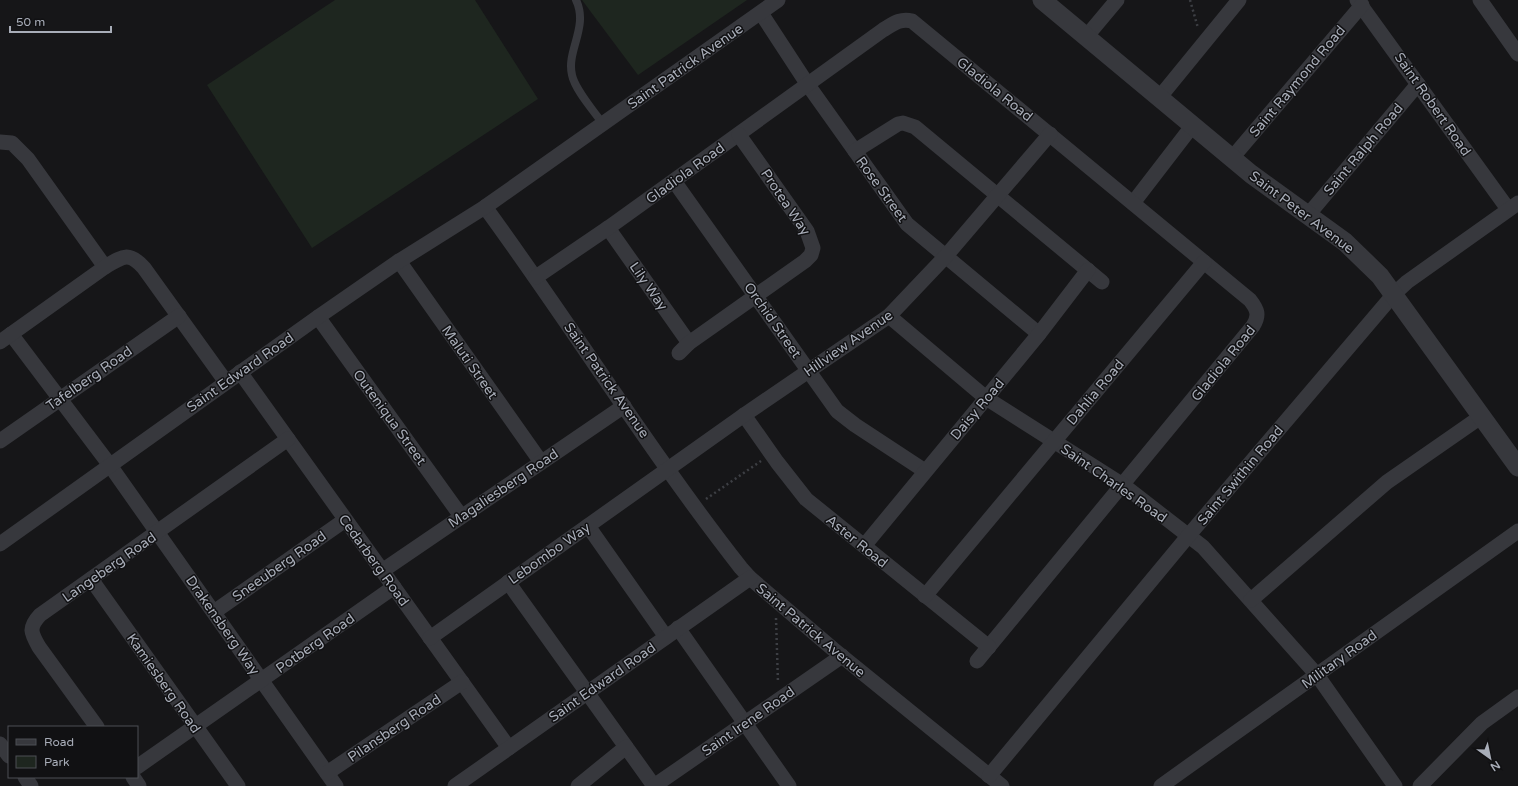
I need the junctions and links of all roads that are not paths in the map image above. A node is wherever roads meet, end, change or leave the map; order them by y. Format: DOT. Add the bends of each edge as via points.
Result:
graph roads {
  1 [pos="576,0"];
  2 [pos="778,0"];
  3 [pos="1042,0"];
  4 [pos="1117,0"];
  5 [pos="1239,0"];
  6 [pos="1480,0"];
  7 [pos="1359,2"];
  8 [pos="761,13"];
  9 [pos="1086,37"];
  10 [pos="1518,54"];
  11 [pos="1418,84"];
  12 [pos="808,85"];
  13 [pos="1159,98"];
  14 [pos="603,124"];
  15 [pos="1193,125"];
  16 [pos="1050,134"];
  17 [pos="739,135"];
  18 [pos="0,142"];
  19 [pos="855,151"];
  20 [pos="1232,158"];
  21 [pos="674,181"];
  22 [pos="999,195"];
  23 [pos="1133,203"];
  24 [pos="1513,206"];
  25 [pos="485,207"];
  26 [pos="1308,215"];
  27 [pos="608,228"];
  28 [pos="945,257"];
  29 [pos="399,261"];
  30 [pos="1204,262"];
  31 [pos="105,267"];
  32 [pos="1088,270"];
  33 [pos="536,277"];
  34 [pos="1102,282"];
  35 [pos="1394,294"];
  36 [pos="756,297"];
  37 [pos="178,316"];
  38 [pos="889,316"];
  39 [pos="318,317"];
  40 [pos="1039,334"];
  41 [pos="6,338"];
  42 [pos="808,371"];
  43 [pos="240,372"];
  44 [pos="226,382"];
  45 [pos="986,398"];
  46 [pos="59,399"];
  47 [pos="624,406"];
  48 [pos="744,415"];
  49 [pos="1482,416"];
  50 [pos="288,439"];
  51 [pos="0,441"];
  52 [pos="1054,442"];
  53 [pos="541,462"];
  54 [pos="109,464"];
  55 [pos="1518,467"];
  56 [pos="668,469"];
  57 [pos="925,471"];
  58 [pos="1124,486"];
  59 [pos="461,516"];
  60 [pos="345,520"];
  61 [pos="588,526"];
  62 [pos="1518,531"];
  63 [pos="157,533"];
  64 [pos="1189,535"];
  65 [pos="0,544"];
  66 [pos="864,546"];
  67 [pos="382,570"];
  68 [pos="750,578"];
  69 [pos="91,579"];
  70 [pos="508,582"];
  71 [pos="394,587"];
  72 [pos="925,596"];
  73 [pos="1251,600"];
  74 [pos="214,612"];
  75 [pos="672,633"];
  76 [pos="430,638"];
  77 [pos="989,647"];
  78 [pos="842,656"];
  79 [pos="977,661"];
  80 [pos="1317,675"];
  81 [pos="261,680"];
  82 [pos="462,682"];
  83 [pos="587,693"];
  84 [pos="1518,697"];
  85 [pos="745,724"];
  86 [pos="96,726"];
  87 [pos="195,726"];
  88 [pos="0,744"];
  89 [pos="626,747"];
  90 [pos="509,748"];
  91 [pos="8,755"];
  92 [pos="138,766"];
  93 [pos="327,773"];
  94 [pos="989,776"];
  95 [pos="238,786"];
  96 [pos="336,786"];
  97 [pos="455,786"];
  98 [pos="578,786"];
  99 [pos="654,786"];
  100 [pos="789,786"];
  101 [pos="1002,786"];
  102 [pos="1161,786"];
  103 [pos="1396,786"];
  104 [pos="1420,786"];
  1 -- 14 [label="lane" via="581,14 571,74"];
  2 -- 8 [label="street, Saint Patrick Avenue"];
  3 -- 9 [label="street, Saint Peter Avenue"];
  4 -- 9 [label="street"];
  5 -- 13 [label="street"];
  6 -- 10 [label="street"];
  7 -- 11 [label="street, Saint Robert Road"];
  7 -- 20 [label="street, Saint Raymond Road"];
  8 -- 12 [label="street, Rose Street"];
  8 -- 14 [label="street, Saint Patrick Avenue"];
  9 -- 13 [label="street, Saint Peter Avenue"];
  11 -- 24 [label="street, Saint Robert Road"];
  11 -- 26 [label="street, Saint Ralph Road"];
  12 -- 16 [label="street, Gladiola Road" via="883,30 900,20 912,21"];
  12 -- 17 [label="street, Gladiola Road"];
  12 -- 19 [label="street, Rose Street"];
  13 -- 15 [label="street, Saint Peter Avenue"];
  14 -- 25 [label="street, Saint Patrick Avenue"];
  15 -- 20 [label="street, Saint Peter Avenue"];
  15 -- 23 [label="street"];
  16 -- 22 [label="street, Hillview Avenue"];
  16 -- 23 [label="street, Gladiola Road"];
  17 -- 21 [label="street, Gladiola Road"];
  17 -- 36 [label="street, Protea Way" via="807,231 814,248 804,261"];
  18 -- 31 [label="street" via="12,142 28,159"];
  19 -- 22 [label="street" via="891,127 909,124"];
  19 -- 28 [label="street, Rose Street" via="907,224"];
  20 -- 26 [label="street, Saint Peter Avenue"];
  21 -- 27 [label="street, Gladiola Road"];
  21 -- 36 [label="street, Orchid Street"];
  22 -- 28 [label="street, Hillview Avenue"];
  22 -- 32 [label="street"];
  23 -- 30 [label="street, Gladiola Road"];
  24 -- 35 [label="street, Saint Swithin Road"];
  25 -- 29 [label="street, Saint Edward Road"];
  25 -- 33 [label="street, Saint Patrick Avenue"];
  26 -- 35 [label="street, Saint Peter Avenue" via="1345,242 1380,276"];
  27 -- 33 [label="street, Gladiola Road"];
  27 -- 36 [label="street, Lily Way" via="684,348"];
  28 -- 38 [label="street, Hillview Avenue"];
  28 -- 40 [label="street, Rose Street"];
  29 -- 39 [label="street, Saint Edward Road"];
  29 -- 53 [label="street, Maluti Street"];
  30 -- 52 [label="street, Dahlia Road"];
  30 -- 58 [label="street, Gladiola Road" via="1250,300 1258,313 1257,320"];
  31 -- 37 [label="street" via="118,259 135,258"];
  31 -- 41 [label="street"];
  32 -- 34 [label="street"];
  32 -- 40 [label="street, Daisy Road"];
  33 -- 47 [label="street, Saint Patrick Avenue"];
  35 -- 49 [label="street, Saint Peter Avenue"];
  35 -- 64 [label="street, Saint Swithin Road"];
  36 -- 42 [label="street, Orchid Street"];
  37 -- 44 [label="street"];
  37 -- 46 [label="street, Tafelberg Road"];
  38 -- 42 [label="street, Hillview Avenue"];
  38 -- 45 [label="street, Saint Charles Road"];
  39 -- 43 [label="street, Saint Edward Road"];
  39 -- 59 [label="street, Outeniqua Street"];
  40 -- 45 [label="street, Daisy Road"];
  41 -- 46 [label="street, Drakensberg Way"];
  42 -- 48 [label="street, Hillview Avenue"];
  42 -- 57 [label="street, Orchid Street" via="844,418"];
  43 -- 44 [label="street, Saint Edward Road"];
  43 -- 50 [label="street, Cedarberg Road"];
  44 -- 54 [label="street, Saint Edward Road"];
  45 -- 52 [label="street, Saint Charles Road"];
  45 -- 57 [label="street, Daisy Road"];
  46 -- 51 [label="street, Tafelberg Road"];
  46 -- 54 [label="street, Drakensberg Way"];
  47 -- 53 [label="street, Magaliesberg Road"];
  47 -- 56 [label="street, Saint Patrick Avenue"];
  48 -- 56 [label="street, Hillview Avenue"];
  48 -- 66 [label="street, Aster Road" via="806,498"];
  49 -- 55 [label="street, Saint Peter Avenue"];
  49 -- 73 [label="street" via="1387,482"];
  50 -- 60 [label="street, Cedarberg Road"];
  50 -- 63 [label="street, Langeberg Road"];
  52 -- 58 [label="street, Saint Charles Road"];
  52 -- 72 [label="street, Dahlia Road"];
  53 -- 59 [label="street, Magaliesberg Road"];
  54 -- 63 [label="street, Drakensberg Way"];
  54 -- 65 [label="street, Saint Edward Road"];
  56 -- 61 [label="street, Lebombo Way"];
  56 -- 68 [label="street, Saint Patrick Avenue"];
  57 -- 66 [label="street, Daisy Road"];
  58 -- 64 [label="street, Saint Charles Road"];
  58 -- 77 [label="street"];
  59 -- 67 [label="street, Magaliesberg Road"];
  60 -- 67 [label="street, Cedarberg Road"];
  60 -- 74 [label="street, Sneeuberg Road"];
  61 -- 70 [label="street, Lebombo Way"];
  61 -- 75 [label="street"];
  62 -- 80 [label="street, Military Road"];
  63 -- 69 [label="street, Langeberg Road"];
  63 -- 74 [label="street, Drakensberg Way"];
  64 -- 73 [label="street, Saint Charles Road"];
  64 -- 94 [label="street, Saint Swithin Road"];
  66 -- 72 [label="street, Aster Road"];
  67 -- 71 [label="street, Cedarberg Road"];
  68 -- 75 [label="street, Saint Edward Road"];
  68 -- 78 [label="street, Saint Patrick Avenue"];
  69 -- 86 [label="street, Langeberg Road" via="40,615 33,623 32,630 39,647"];
  69 -- 87 [label="street, Kamiesberg Road"];
  70 -- 76 [label="street, Lebombo Way"];
  70 -- 83 [label="street, Saint Irene Road"];
  71 -- 76 [label="street, Cedarberg Road"];
  71 -- 81 [label="street, Potberg Road"];
  72 -- 77 [label="street, Aster Road"];
  73 -- 80 [label="street, Saint Charles Road"];
  74 -- 81 [label="street, Drakensberg Way"];
  75 -- 83 [label="street, Saint Edward Road"];
  75 -- 85 [label="street"];
  76 -- 82 [label="street, Cedarberg Road"];
  77 -- 79 [label="street"];
  78 -- 85 [label="street, Saint Irene Road"];
  78 -- 94 [label="street, Saint Patrick Avenue"];
  80 -- 102 [label="street, Military Road"];
  80 -- 103 [label="street, Saint Charles Road"];
  81 -- 87 [label="street, Potberg Road"];
  81 -- 93 [label="street, Drakensberg Way"];
  82 -- 90 [label="street, Cedarberg Road"];
  82 -- 93 [label="street, Pilansberg Road"];
  83 -- 89 [label="street, Saint Irene Road"];
  83 -- 90 [label="street, Saint Edward Road"];
  84 -- 104 [label="street" via="1482,723"];
  85 -- 99 [label="street, Saint Irene Road"];
  85 -- 100 [label="street"];
  87 -- 92 [label="street, Potberg Road"];
  87 -- 95 [label="street, Kamiesberg Road"];
  88 -- 91 [label="street"];
  89 -- 98 [label="street"];
  89 -- 99 [label="street, Saint Irene Road"];
  90 -- 97 [label="street, Saint Edward Road"];
  93 -- 96 [label="street, Drakensberg Way"];
  94 -- 101 [label="street, Saint Patrick Avenue"];
}
